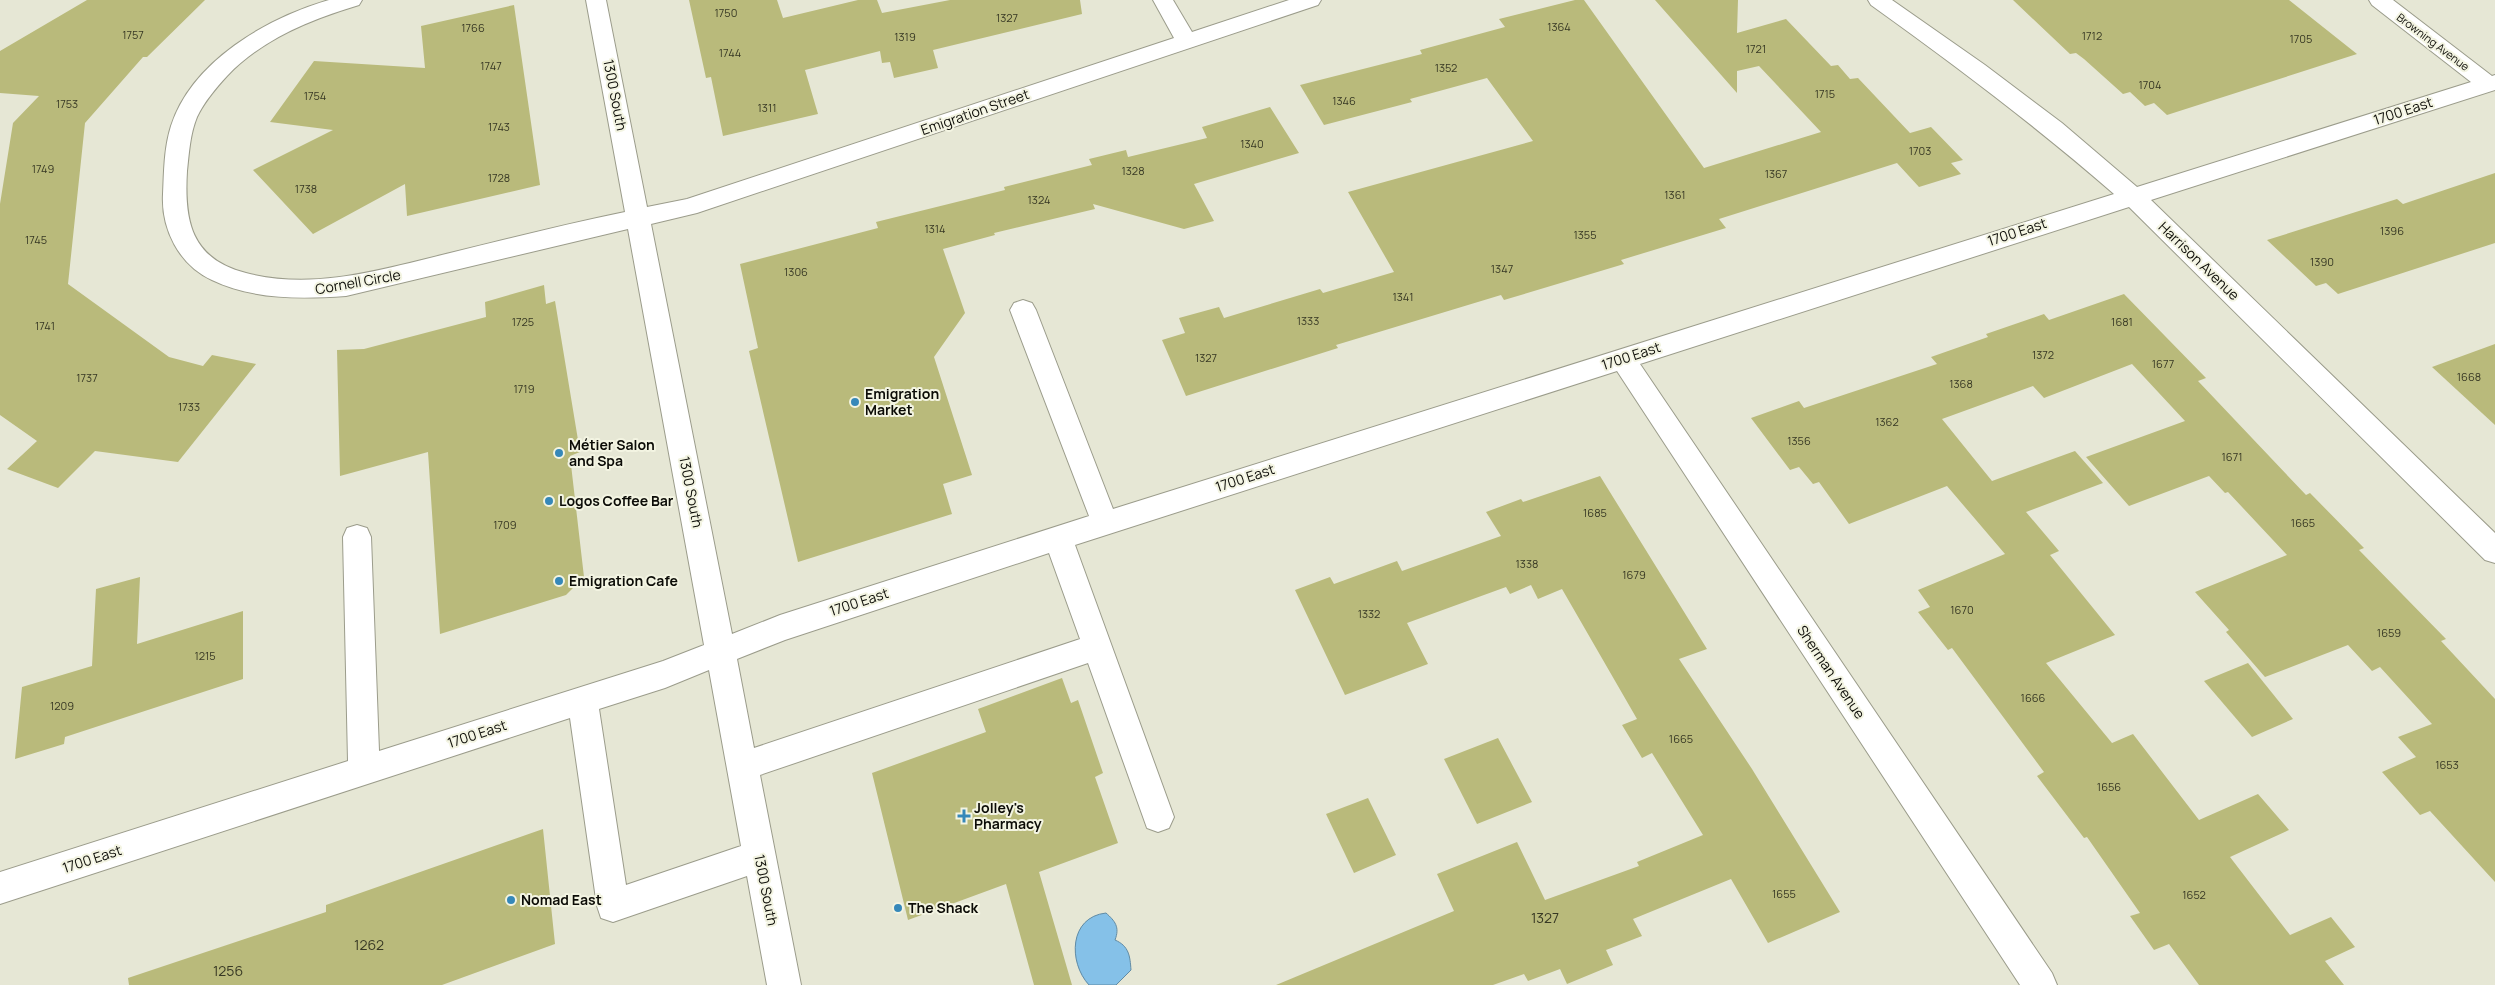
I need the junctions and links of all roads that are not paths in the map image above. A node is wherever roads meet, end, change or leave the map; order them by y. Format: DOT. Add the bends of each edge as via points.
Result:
graph roads {
  1 [pos="352,0"];
  2 [pos="596,0"];
  3 [pos="1163,0"];
  4 [pos="1311,0"];
  5 [pos="1878,0"];
  6 [pos="2379,0"];
  7 [pos="1187,41"];
  8 [pos="2492,83"];
  9 [pos="2132,196"];
  10 [pos="638,218"];
  11 [pos="1023,310"];
  12 [pos="1623,359"];
  13 [pos="1105,523"];
  14 [pos="357,537"];
  15 [pos="1058,538"];
  16 [pos="2495,551"];
  17 [pos="1097,647"];
  18 [pos="721,651"];
  19 [pos="583,700"];
  20 [pos="743,766"];
  21 [pos="364,771"];
  22 [pos="1158,817"];
  23 [pos="760,855"];
  24 [pos="0,888"];
  25 [pos="2034,983"];
  26 [pos="784,985"];
  1 -- 10 [label="street, Cornell Circle" via="315,11 271,33 225,67 190,110 180,134 175,216 184,241 200,260 220,274 255,285 305,291 346,287"];
  2 -- 10 [label="street, 1300 South"];
  3 -- 7 [label="street"];
  4 -- 7 [label="street, Emigration Street"];
  5 -- 9 [label="street, Harrison Avenue" via="2054,129"];
  6 -- 8 [label="street, Browning Avenue"];
  7 -- 10 [label="street, Emigration Street" via="735,193"];
  8 -- 9 [label="street, 1700 East"];
  9 -- 12 [label="street, 1700 East"];
  9 -- 16 [label="street, Harrison Avenue"];
  10 -- 18 [label="street, 1300 South"];
  11 -- 13 [label="street"];
  12 -- 13 [label="street, 1700 East"];
  12 -- 25 [label="street, Sherman Avenue"];
  13 -- 15 [label="street, 1700 East"];
  14 -- 21 [label="street"];
  15 -- 17 [label="street"];
  15 -- 18 [label="street, 1700 East" via="780,628"];
  17 -- 20 [label="street"];
  17 -- 22 [label="street"];
  18 -- 19 [label="street, 1700 East" via="665,674"];
  18 -- 20 [label="street, 1300 South"];
  19 -- 21 [label="street, 1700 East"];
  19 -- 23 [label="street" via="613,906"];
  20 -- 23 [label="street, 1300 South"];
  21 -- 24 [label="street, 1700 East"];
  23 -- 26 [label="street, 1300 South"];
}
